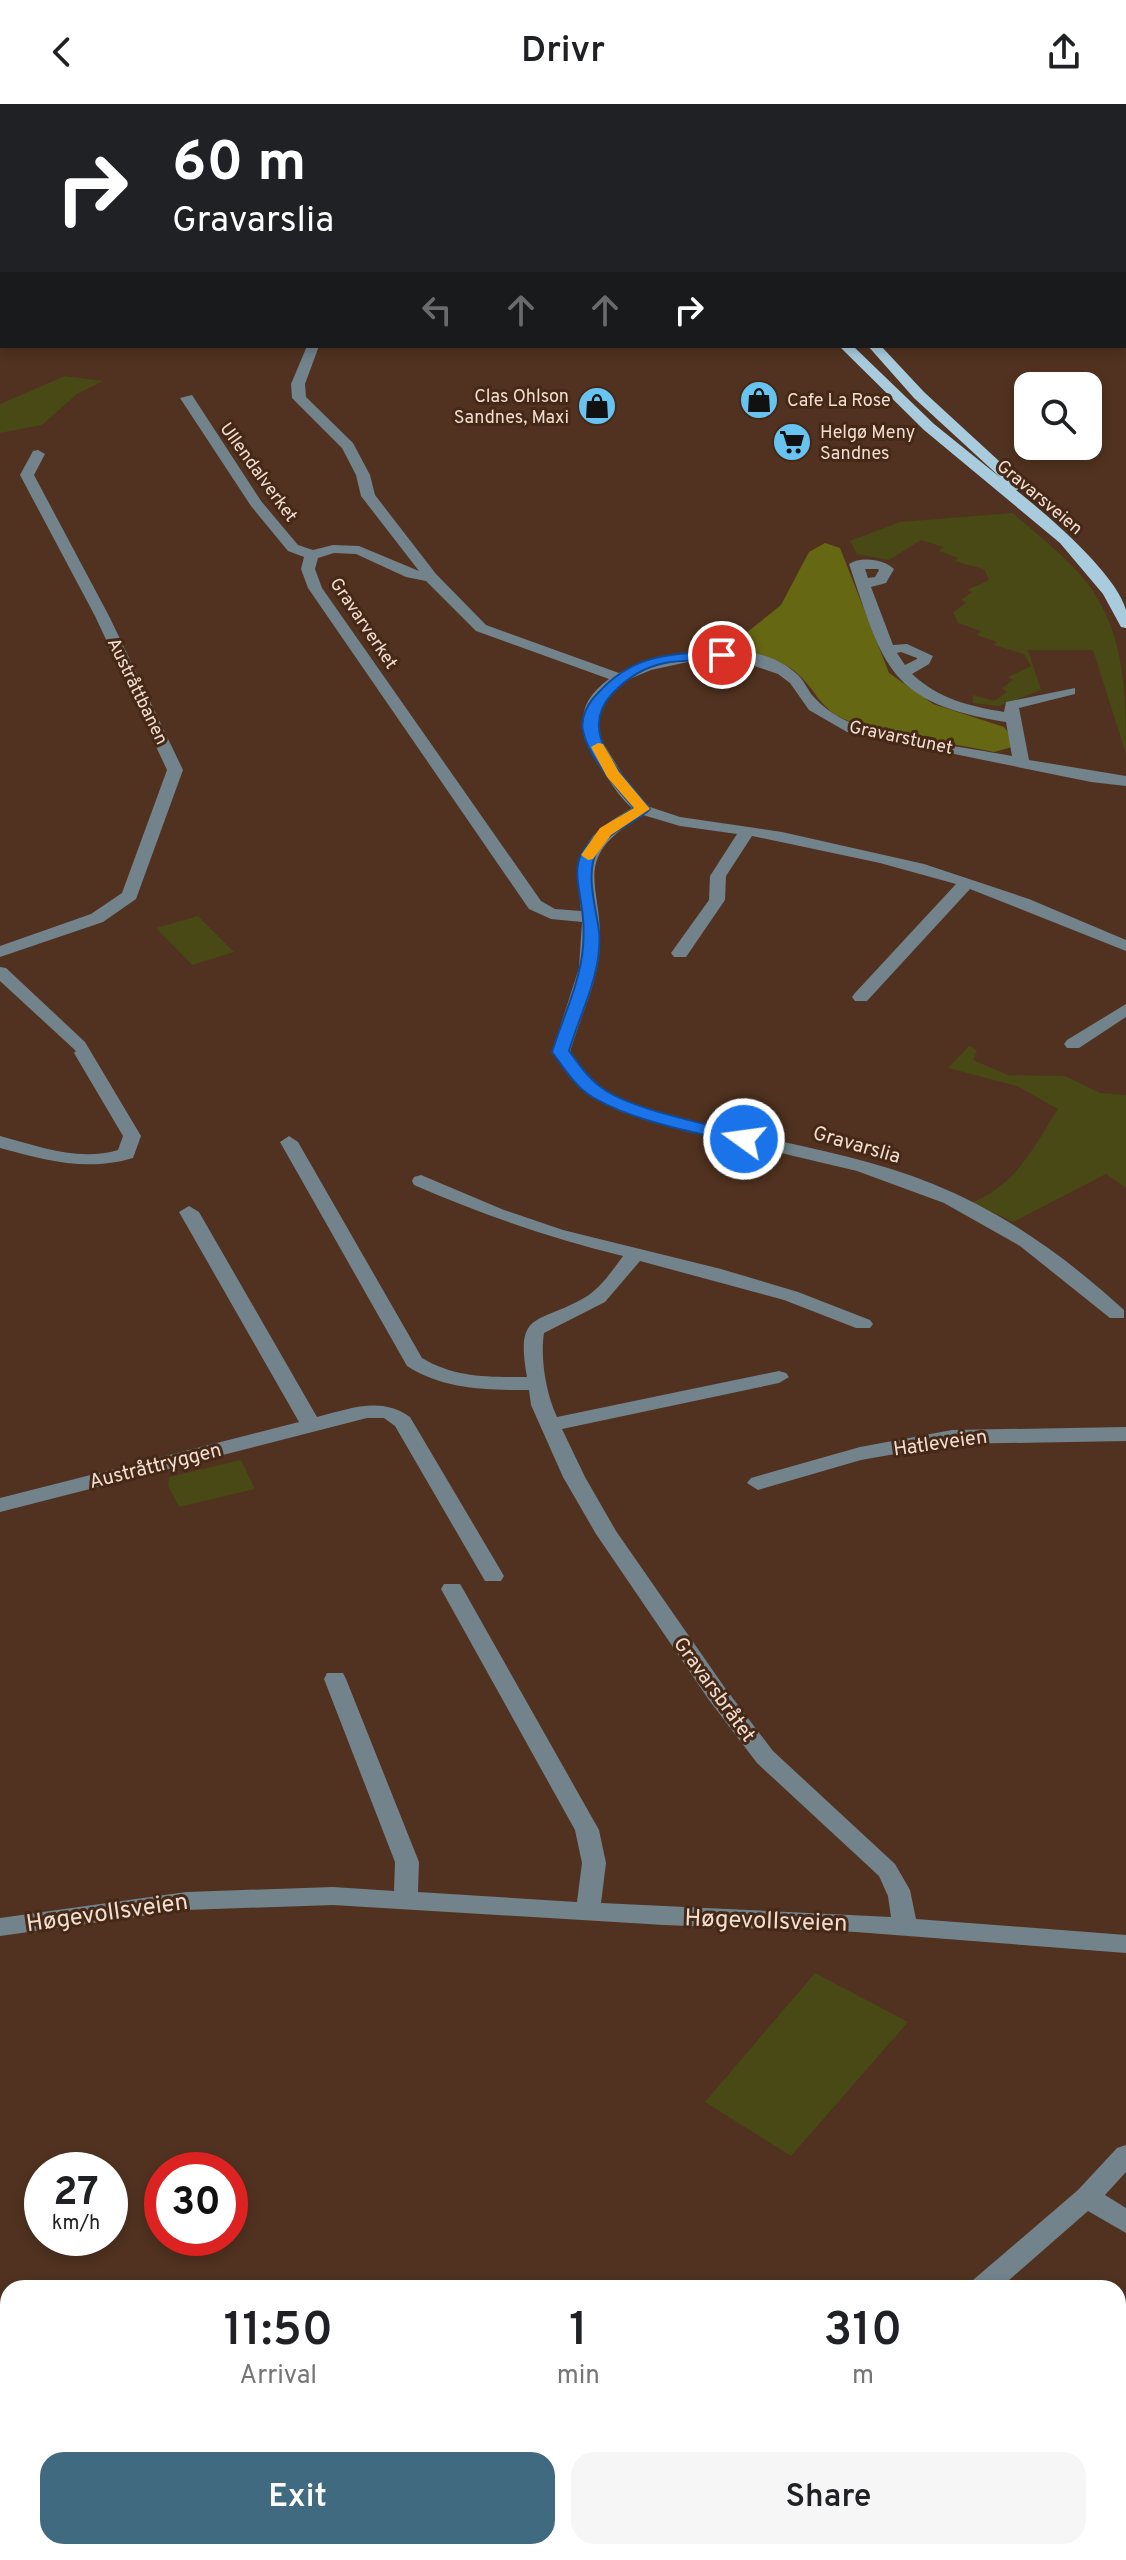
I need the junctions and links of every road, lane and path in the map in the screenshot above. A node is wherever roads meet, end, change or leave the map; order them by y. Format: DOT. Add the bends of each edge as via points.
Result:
graph roads {
  1 [pos="312,348"];
  2 [pos="847,348"];
  3 [pos="876,348"];
  4 [pos="187,398"];
  5 [pos="38,454"];
  6 [pos="312,555"];
  7 [pos="431,577"];
  8 [pos="863,584"];
  9 [pos="1126,598"];
  10 [pos="1126,624"];
  11 [pos="888,651"];
  12 [pos="901,674"];
  13 [pos="619,678"];
  14 [pos="1070,691"];
  15 [pos="1013,718"];
  16 [pos="1021,761"];
  17 [pos="1126,770"];
  18 [pos="1091,777"];
  19 [pos="1126,781"];
  20 [pos="642,809"];
  21 [pos="747,831"];
  22 [pos="967,882"];
  23 [pos="590,917"];
  24 [pos="1126,946"];
  25 [pos="0,952"];
  26 [pos="680,953"];
  27 [pos="0,972"];
  28 [pos="861,997"];
  29 [pos="1126,1009"];
  30 [pos="1073,1044"];
  31 [pos="0,1142"];
  32 [pos="289,1142"];
  33 [pos="421,1181"];
  34 [pos="189,1212"];
  35 [pos="634,1255"];
  36 [pos="1117,1314"];
  37 [pos="863,1324"];
  38 [pos="779,1377"];
  39 [pos="538,1384"];
  40 [pos="310,1424"];
  41 [pos="551,1425"];
  42 [pos="1126,1434"];
  43 [pos="758,1483"];
  44 [pos="0,1505"];
  45 [pos="493,1576"];
  46 [pos="452,1589"];
  47 [pos="335,1679"];
  48 [pos="406,1898"];
  49 [pos="588,1912"];
  50 [pos="904,1926"];
  51 [pos="0,1927"];
  52 [pos="1126,1944"];
  53 [pos="1126,2155"];
  54 [pos="1087,2197"];
  55 [pos="1126,2222"];
  56 [pos="991,2280"];
  1 -- 7 [label="street" via="298,384 299,398 348,446 368,496"];
  2 -- 10 [label="main road, Gravarsveien" via="925,423 1073,547 1101,580"];
  3 -- 9 [label="main road, Gravarsveien" via="919,395 1083,545"];
  4 -- 6 [label="street, Ullendalverket" via="256,503 297,552"];
  5 -- 25 [label="street, Austråttbanen" via="27,475 175,770 130,895 97,918"];
  6 -- 7 [label="street, Gravarverket" via="359,550 411,574"];
  6 -- 23 [label="street, Gravarverket" via="308,569 315,588 535,905 551,914"];
  7 -- 13 [label="street, Gravarverket" via="481,628"];
  8 -- 8 [label="street" via="856,564 887,569 881,580"];
  8 -- 11 [label="street"];
  11 -- 12 [label="street"];
  11 -- 12 [label="street" via="902,647 925,656"];
  12 -- 15 [label="street" via="946,706"];
  13 -- 16 [label="street, Gravarstunet" via="664,659 739,655 795,680 820,712 853,729"];
  13 -- 20 [label="street, Gravarstunet" via="596,703 590,732 612,774"];
  14 -- 15 [label="street" via="1011,705"];
  15 -- 16 [label="street"];
  16 -- 18 [label="street, Gravarstunet"];
  17 -- 18 [label="street, Gravarstunet"];
  18 -- 19 [label="street, Gravarstunet"];
  20 -- 21 [label="street"];
  20 -- 23 [label="street, Gravarslia" via="606,831 590,850 583,871"];
  21 -- 22 [label="street"];
  21 -- 26 [label="street" via="718,876 717,900"];
  22 -- 24 [label="street"];
  22 -- 28 [label="street"];
  23 -- 36 [label="street, Gravarslia" via="583,989 561,1052 591,1088 649,1114 860,1164 924,1187 1024,1239"];
  27 -- 31 [label="street" via="81,1050 132,1136 126,1154 85,1160"];
  29 -- 30 [label="street"];
  32 -- 39 [label="street" via="414,1362 451,1381"];
  33 -- 35 [label="street" via="497,1214"];
  34 -- 40 [label="street"];
  35 -- 37 [label="street" via="791,1296"];
  35 -- 39 [label="street, Gravarsbråtet" via="593,1301 540,1325 532,1337"];
  38 -- 41 [label="street"];
  39 -- 41 [label="street, Gravarsbråtet"];
  40 -- 44 [label="street, Austråttryggen"];
  40 -- 45 [label="street, Austråttryggen" via="367,1411 389,1412 403,1422"];
  41 -- 50 [label="street, Gravarsbråtet" via="607,1534 717,1694 765,1757 887,1870 904,1905"];
  42 -- 43 [label="street, Hatleveien" via="952,1437 860,1454"];
  46 -- 49 [label="street" via="587,1830 594,1863"];
  47 -- 48 [label="street" via="407,1862"];
  48 -- 49 [label="street, Høgevollsveien"];
  48 -- 51 [label="street, Høgevollsveien" via="186,1901"];
  49 -- 50 [label="street, Høgevollsveien"];
  50 -- 52 [label="street, Høgevollsveien"];
  53 -- 54 [label="street"];
  54 -- 55 [label="street"];
  54 -- 56 [label="street"];
}
